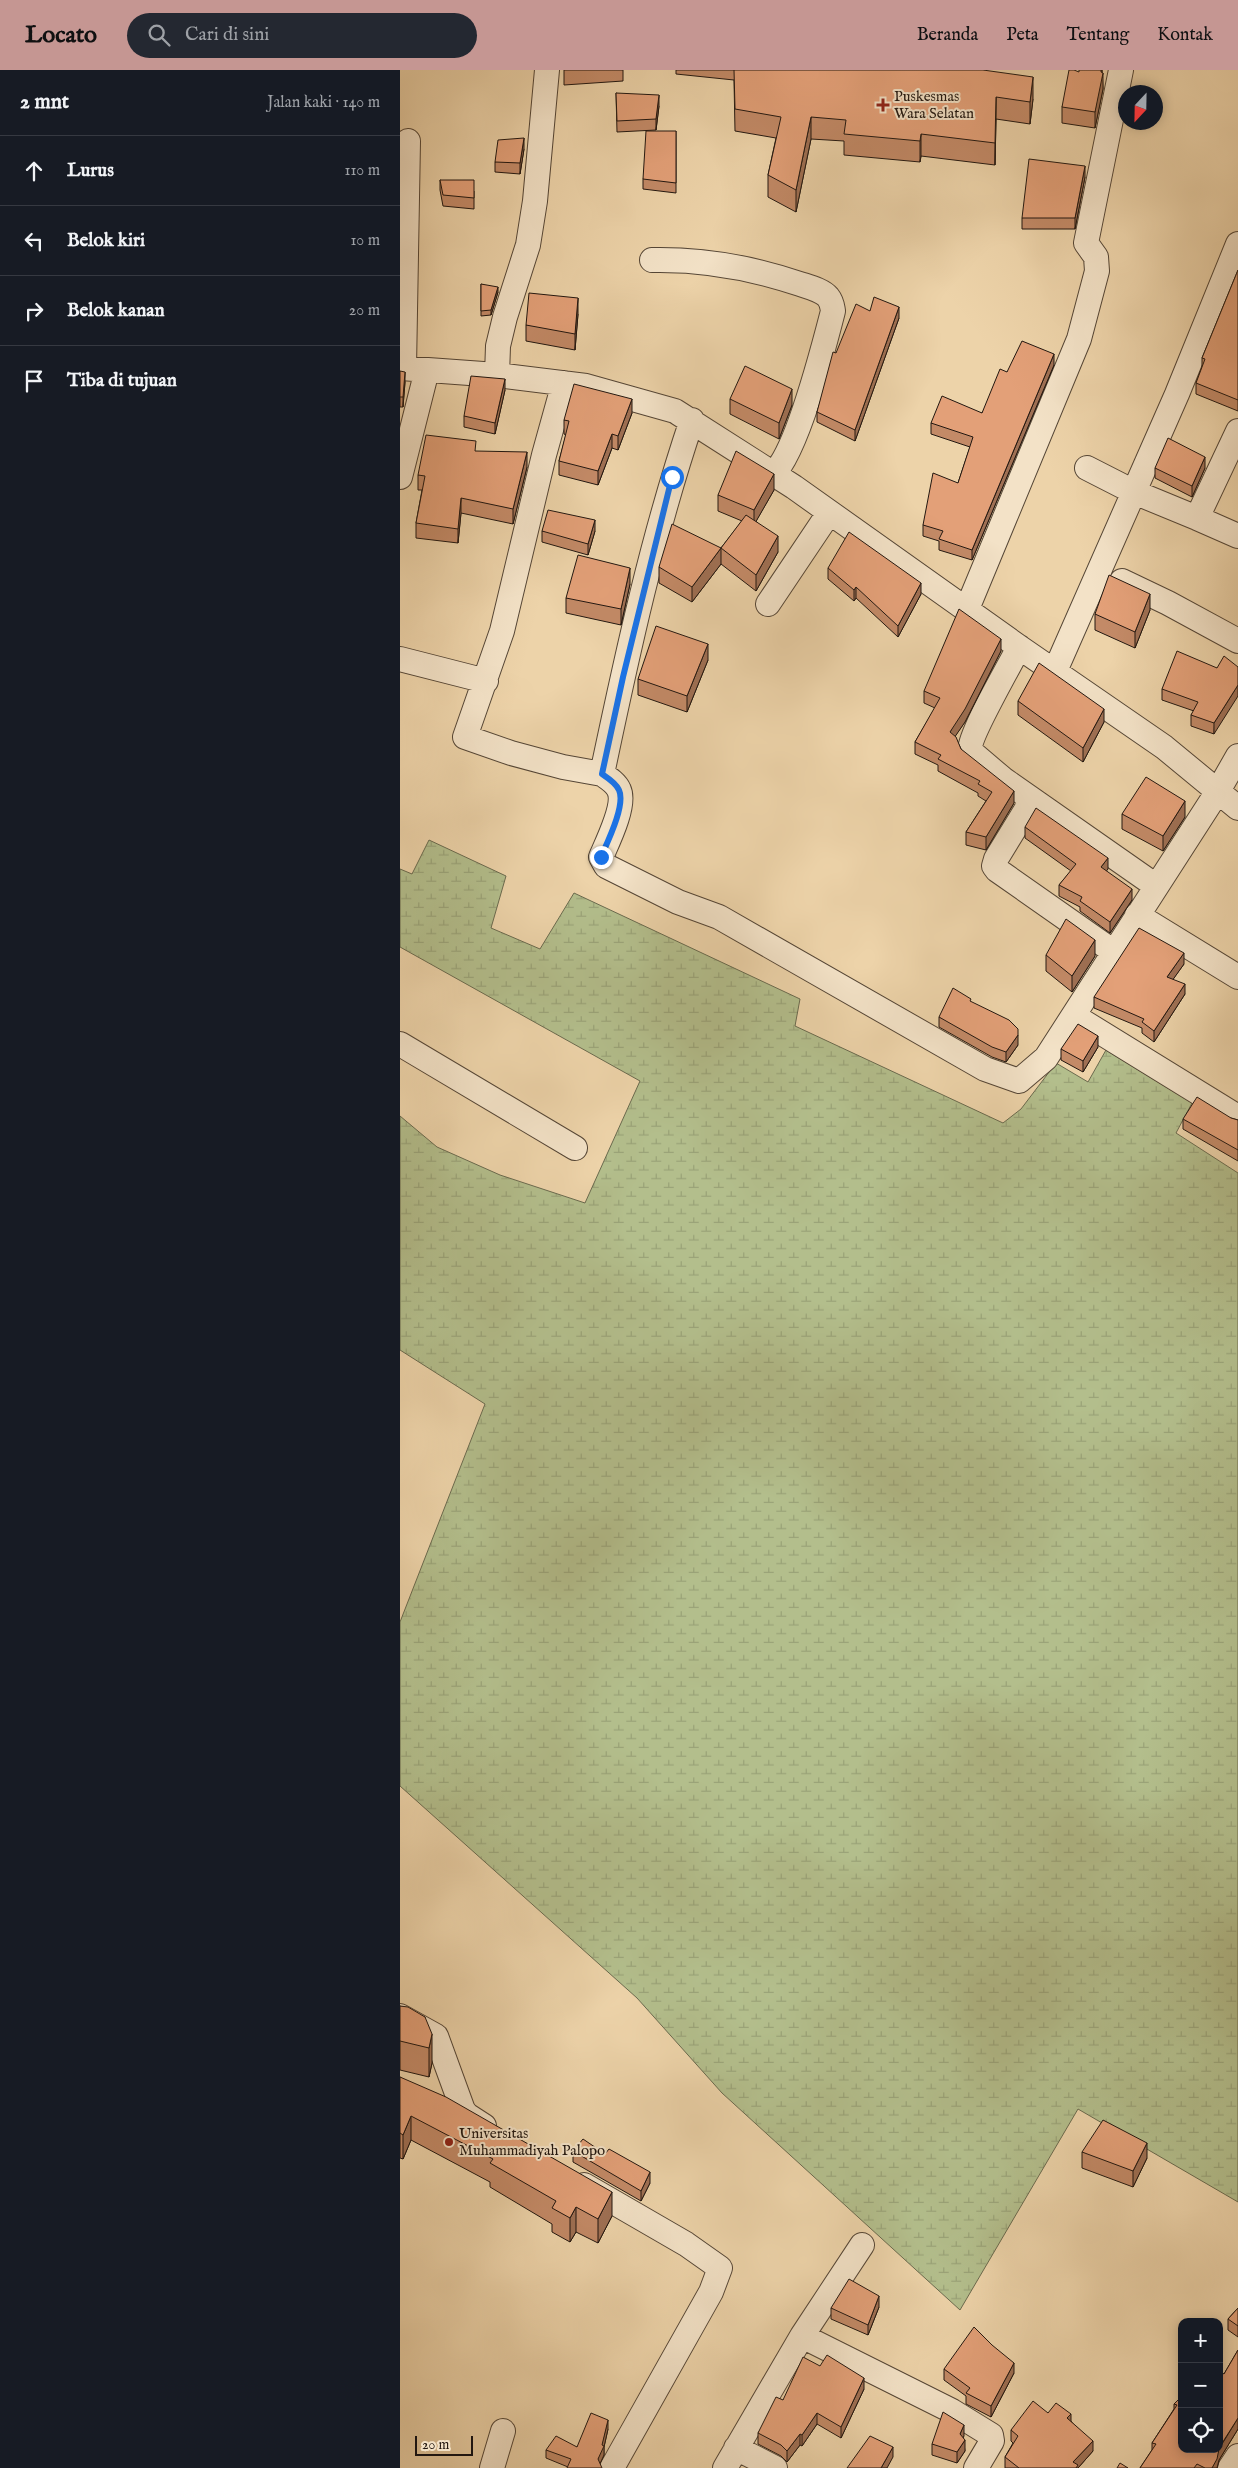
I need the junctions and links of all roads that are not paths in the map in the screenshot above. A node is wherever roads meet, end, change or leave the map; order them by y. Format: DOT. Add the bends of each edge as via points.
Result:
graph roads {
  1 [pos="547,70"];
  2 [pos="1121,70"];
  3 [pos="408,141"];
  4 [pos="1238,244"];
  5 [pos="652,260"];
  6 [pos="402,368"];
  7 [pos="427,370"];
  8 [pos="497,375"];
  9 [pos="564,383"];
  10 [pos="692,420"];
  11 [pos="1238,431"];
  12 [pos="1087,468"];
  13 [pos="773,474"];
  14 [pos="400,477"];
  15 [pos="1134,492"];
  16 [pos="829,513"];
  17 [pos="1197,518"];
  18 [pos="1238,536"];
  19 [pos="1099,571"];
  20 [pos="768,604"];
  21 [pos="967,609"];
  22 [pos="1238,641"];
  23 [pos="1019,647"];
  24 [pos="400,659"];
  25 [pos="1055,671"];
  26 [pos="486,681"];
  27 [pos="1238,756"];
  28 [pos="602,774"];
  29 [pos="1218,791"];
  30 [pos="1032,800"];
  31 [pos="1238,808"];
  32 [pos="1156,886"];
  33 [pos="1137,915"];
  34 [pos="1114,952"];
  35 [pos="1238,977"];
  36 [pos="1074,1016"];
  37 [pos="400,1044"];
  38 [pos="1238,1118"];
  39 [pos="575,1148"];
  40 [pos="400,2016"];
  41 [pos="500,2136"];
  42 [pos="568,2175"];
  43 [pos="862,2245"];
  44 [pos="802,2336"];
  45 [pos="503,2431"];
  46 [pos="1238,2456"];
  47 [pos="731,2458"];
  48 [pos="492,2468"];
  49 [pos="612,2468"];
  50 [pos="774,2468"];
  51 [pos="976,2468"];
  52 [pos="1230,2468"];
  1 -- 8 [label="street" via="528,245 498,346"];
  2 -- 21 [label="street" via="1086,242 1096,257 1097,271 1078,339"];
  3 -- 6 [label="street"];
  4 -- 15 [label="street"];
  5 -- 13 [label="street" via="714,264 776,276 814,289 827,296 832,304 833,311 810,390 786,456"];
  6 -- 7 [label="street"];
  7 -- 8 [label="street"];
  7 -- 14 [label="street"];
  8 -- 9 [label="street"];
  9 -- 10 [label="street" via="646,401"];
  9 -- 26 [label="street" via="511,598"];
  10 -- 13 [label="street"];
  10 -- 28 [label="street" via="672,477 646,578"];
  11 -- 17 [label="street"];
  12 -- 15 [label="street"];
  13 -- 16 [label="street"];
  15 -- 17 [label="street"];
  15 -- 19 [label="street"];
  16 -- 20 [label="street"];
  16 -- 21 [label="street"];
  17 -- 18 [label="street"];
  19 -- 22 [label="street"];
  19 -- 25 [label="street"];
  21 -- 23 [label="street"];
  23 -- 25 [label="street"];
  23 -- 30 [label="street" via="969,748 972,755"];
  24 -- 26 [label="street"];
  25 -- 29 [label="street" via="1164,747"];
  26 -- 28 [label="street" via="465,733 466,738 563,768"];
  27 -- 29 [label="street"];
  28 -- 36 [label="street" via="618,787 621,797 601,857 606,866 678,902 719,917 985,1069 1019,1081 1046,1058"];
  29 -- 31 [label="street"];
  29 -- 32 [label="street"];
  30 -- 32 [label="street"];
  30 -- 34 [label="street" via="994,866"];
  32 -- 33 [label="street"];
  33 -- 34 [label="street"];
  33 -- 35 [label="street"];
  34 -- 36 [label="street"];
  36 -- 38 [label="street"];
  37 -- 39 [label="street"];
  40 -- 41 [label="street" via="436,2036 463,2110 474,2121"];
  42 -- 49 [label="street" via="686,2244 720,2268 711,2292"];
  43 -- 44 [label="street"];
  44 -- 47 [label="street"];
  44 -- 51 [label="street" via="952,2410 991,2435 992,2441"];
  45 -- 48 [label="street"];
  46 -- 52 [label="street"];
  47 -- 50 [label="street"];
}
